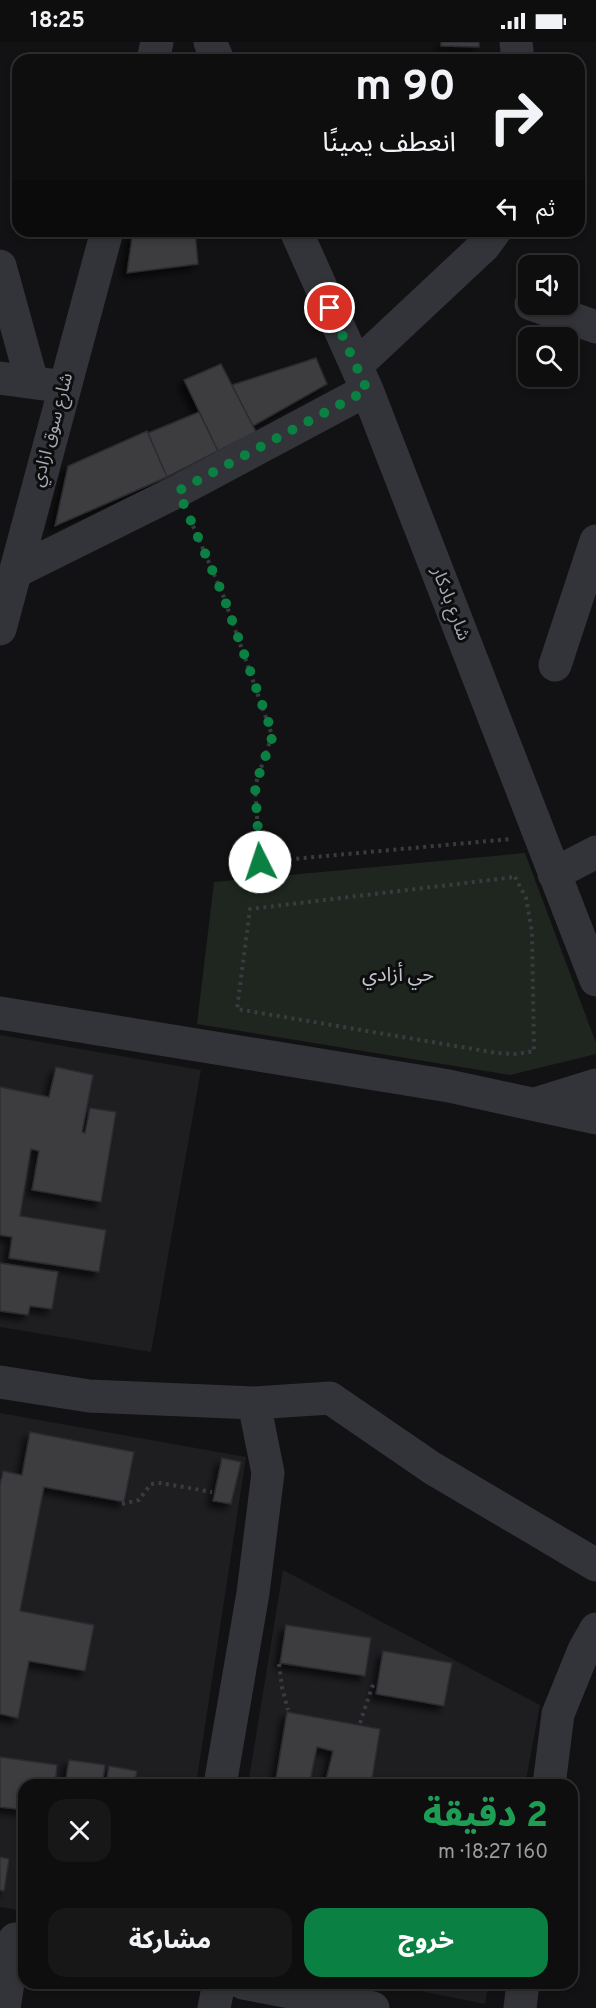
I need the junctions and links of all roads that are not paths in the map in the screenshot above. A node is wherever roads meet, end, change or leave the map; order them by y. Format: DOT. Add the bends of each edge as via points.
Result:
graph roads {
  1 [pos="105,237"];
  2 [pos="299,237"];
  3 [pos="491,237"];
  4 [pos="0,266"];
  5 [pos="561,315"];
  6 [pos="596,327"];
  7 [pos="0,378"];
  8 [pos="362,378"];
  9 [pos="32,382"];
  10 [pos="65,386"];
  11 [pos="596,541"];
  12 [pos="15,572"];
  13 [pos="0,629"];
  14 [pos="555,665"];
  15 [pos="594,850"];
  16 [pos="554,874"];
  17 [pos="596,980"];
  18 [pos="0,1013"];
  19 [pos="596,1085"];
  20 [pos="533,1105"];
  21 [pos="596,1119"];
  22 [pos="0,1382"];
  23 [pos="254,1403"];
  24 [pos="596,1565"];
  25 [pos="592,1645"];
  26 [pos="221,1779"];
  27 [pos="550,1779"];
  28 [pos="13,1938"];
  29 [pos="218,1989"];
  30 [pos="274,1989"];
  31 [pos="522,1989"];
  32 [pos="4,2008"];
  33 [pos="214,2008"];
  34 [pos="373,2008"];
  35 [pos="520,2008"];
  1 -- 10 [label="street, شارع سوق ازادي"];
  2 -- 8 [label="street, شارع بادكار"];
  3 -- 8 [label="street"];
  4 -- 9 [label="street"];
  5 -- 6 [label="street"];
  7 -- 9 [label="street"];
  8 -- 12 [label="street" via="178,491"];
  8 -- 16 [label="street, شارع بادكار"];
  9 -- 10 [label="street"];
  10 -- 12 [label="street, شارع سوق ازادي"];
  11 -- 14 [label="street"];
  12 -- 13 [label="street, شارع سوق ازادي"];
  15 -- 16 [label="street"];
  16 -- 17 [label="street, شارع بادكار"];
  18 -- 20 [label="street" via="449,1086"];
  19 -- 20 [label="street"];
  20 -- 21 [label="street"];
  22 -- 23 [label="street" via="89,1396"];
  23 -- 24 [label="street" via="330,1398 432,1468"];
  23 -- 26 [label="street" via="268,1473 253,1593"];
  25 -- 27 [label="street" via="558,1714"];
  28 -- 32 [label="street"];
  29 -- 33 [label="street"];
  30 -- 34 [label="street"];
  31 -- 35 [label="street"];
}
